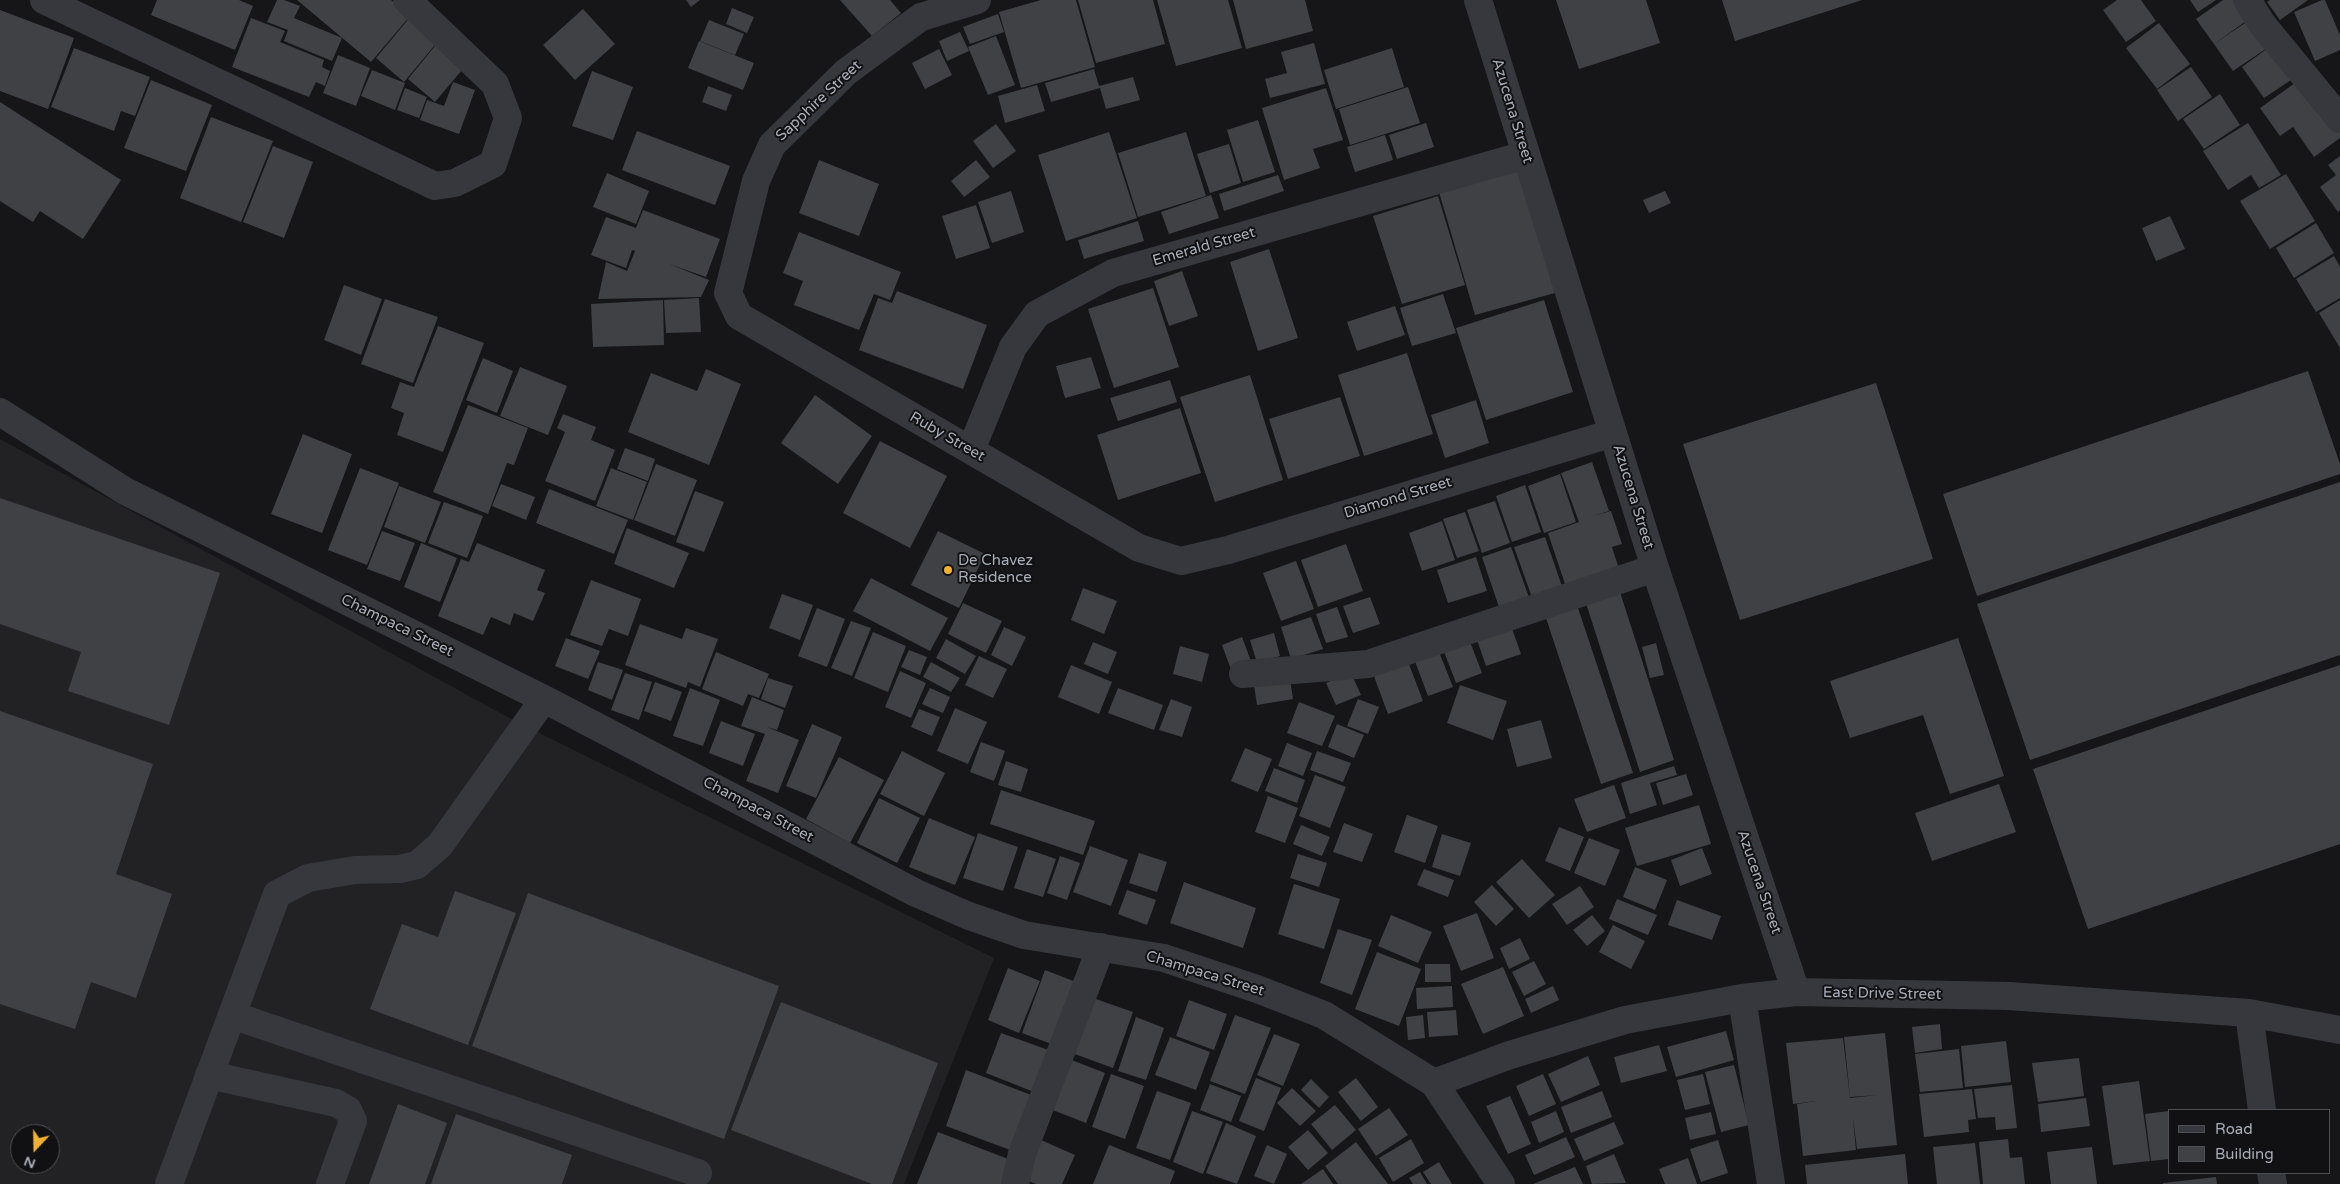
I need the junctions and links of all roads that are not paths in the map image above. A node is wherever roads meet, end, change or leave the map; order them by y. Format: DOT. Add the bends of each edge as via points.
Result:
graph roads {
  1 [pos="44,0"];
  2 [pos="407,0"];
  3 [pos="977,0"];
  4 [pos="1478,0"];
  5 [pos="2247,0"];
  6 [pos="2340,119"];
  7 [pos="1525,155"];
  8 [pos="728,293"];
  9 [pos="0,412"];
  10 [pos="1613,433"];
  11 [pos="971,450"];
  12 [pos="1181,561"];
  13 [pos="1655,568"];
  14 [pos="1243,674"];
  15 [pos="544,699"];
  16 [pos="1101,947"];
  17 [pos="1796,992"];
  18 [pos="1742,998"];
  19 [pos="2249,1013"];
  20 [pos="232,1015"];
  21 [pos="2340,1030"];
  22 [pos="209,1075"];
  23 [pos="1434,1083"];
  24 [pos="2262,1109"];
  25 [pos="698,1173"];
  26 [pos="169,1184"];
  27 [pos="330,1184"];
  28 [pos="1015,1184"];
  29 [pos="1501,1184"];
  30 [pos="1771,1184"];
  1 -- 2 [label="street" via="435,186 455,183 493,164 508,118 495,84"];
  3 -- 8 [label="street, Sapphire Street" via="921,17 846,72 772,145 756,181"];
  4 -- 7 [label="street, Azucena Street"];
  5 -- 6 [label="street" via="2262,24"];
  7 -- 10 [label="street, Azucena Street"];
  7 -- 11 [label="street, Emerald Street" via="1113,274 1037,314 1012,347"];
  8 -- 11 [label="street, Ruby Street" via="739,316"];
  9 -- 15 [label="street, Champaca Street" via="125,491"];
  10 -- 12 [label="street, Diamond Street" via="1228,550"];
  10 -- 13 [label="street, Azucena Street"];
  11 -- 12 [label="street, Ruby Street" via="1139,548"];
  13 -- 14 [label="street" via="1368,664"];
  13 -- 17 [label="street, Azucena Street"];
  15 -- 16 [label="street, Champaca Street" via="916,893 1024,935"];
  15 -- 20 [label="street" via="440,845 417,865 308,878 277,894"];
  16 -- 23 [label="street, Champaca Street" via="1164,958 1324,1015"];
  16 -- 28 [label="street" via="1022,1154"];
  17 -- 18 [label="street, East Drive Street"];
  17 -- 19 [label="street, East Drive Street" via="2009,996"];
  18 -- 23 [label="street, East Drive Street" via="1624,1020 1510,1055"];
  18 -- 30 [label="street"];
  19 -- 21 [label="street, East Drive Street"];
  19 -- 24 [label="street"];
  20 -- 22 [label="street"];
  20 -- 25 [label="street"];
  22 -- 26 [label="street"];
  22 -- 27 [label="street" via="336,1103 348,1110 352,1121"];
  23 -- 29 [label="street, Champaca Street"];
}
